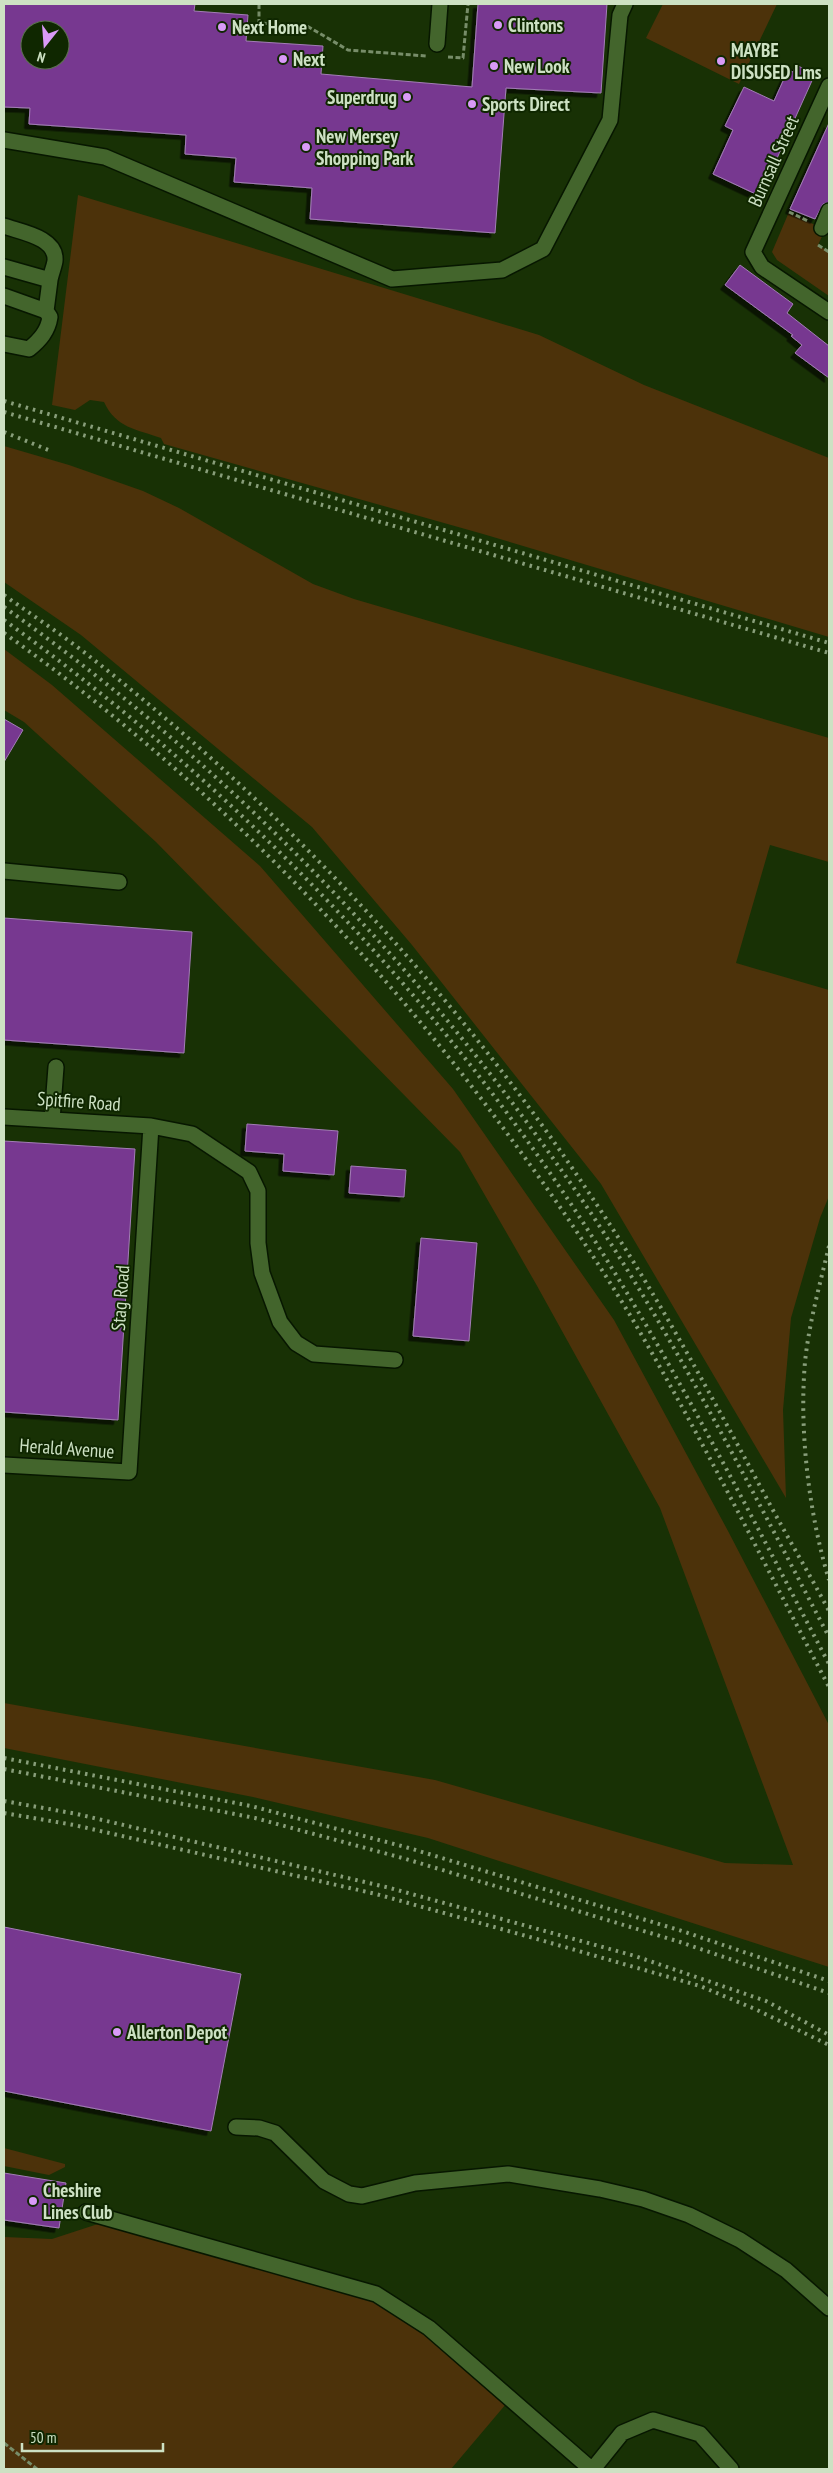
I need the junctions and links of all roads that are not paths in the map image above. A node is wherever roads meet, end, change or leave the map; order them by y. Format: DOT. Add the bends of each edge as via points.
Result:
graph roads {
  1 [pos="440,4"];
  2 [pos="624,4"];
  3 [pos="438,52"];
  4 [pos="829,86"];
  5 [pos="4,140"];
  6 [pos="829,211"];
  7 [pos="4,226"];
  8 [pos="822,228"];
  9 [pos="4,267"];
  10 [pos="50,280"];
  11 [pos="4,296"];
  12 [pos="46,311"];
  13 [pos="829,312"];
  14 [pos="4,344"];
  15 [pos="4,871"];
  16 [pos="120,882"];
  17 [pos="56,1067"];
  18 [pos="4,1117"];
  19 [pos="52,1120"];
  20 [pos="151,1126"];
  21 [pos="395,1360"];
  22 [pos="4,1464"];
  23 [pos="129,1472"];
  24 [pos="236,2127"];
  25 [pos="86,2212"];
  26 [pos="829,2308"];
  27 [pos="592,2469"];
  28 [pos="731,2469"];
  1 -- 3 [label="street"];
  2 -- 5 [label="street" via="620,15 610,120 543,249 502,270 392,279 105,157"];
  4 -- 13 [label="street, Burnsall Street" via="753,252 762,267"];
  6 -- 8 [label="street"];
  7 -- 10 [label="street" via="42,239 52,247 55,259"];
  9 -- 10 [label="street"];
  10 -- 12 [label="street"];
  11 -- 12 [label="street"];
  12 -- 14 [label="street" via="50,317 49,326 29,349"];
  15 -- 16 [label="street"];
  17 -- 19 [label="street"];
  18 -- 19 [label="street, Spitfire Road"];
  19 -- 20 [label="street, Spitfire Road"];
  20 -- 21 [label="street, Spitfire Road" via="192,1134 249,1172 258,1190 258,1242 262,1273 280,1322 296,1343 314,1354"];
  20 -- 23 [label="street, Stag Road"];
  22 -- 23 [label="street, Herald Avenue"];
  24 -- 26 [label="street" via="260,2128 275,2133 324,2181 349,2194 362,2196 415,2183 508,2174 644,2199 689,2215 740,2240 786,2270"];
  25 -- 27 [label="street" via="376,2294 428,2328"];
  27 -- 28 [label="street" via="622,2433 653,2420 700,2434"];
}
